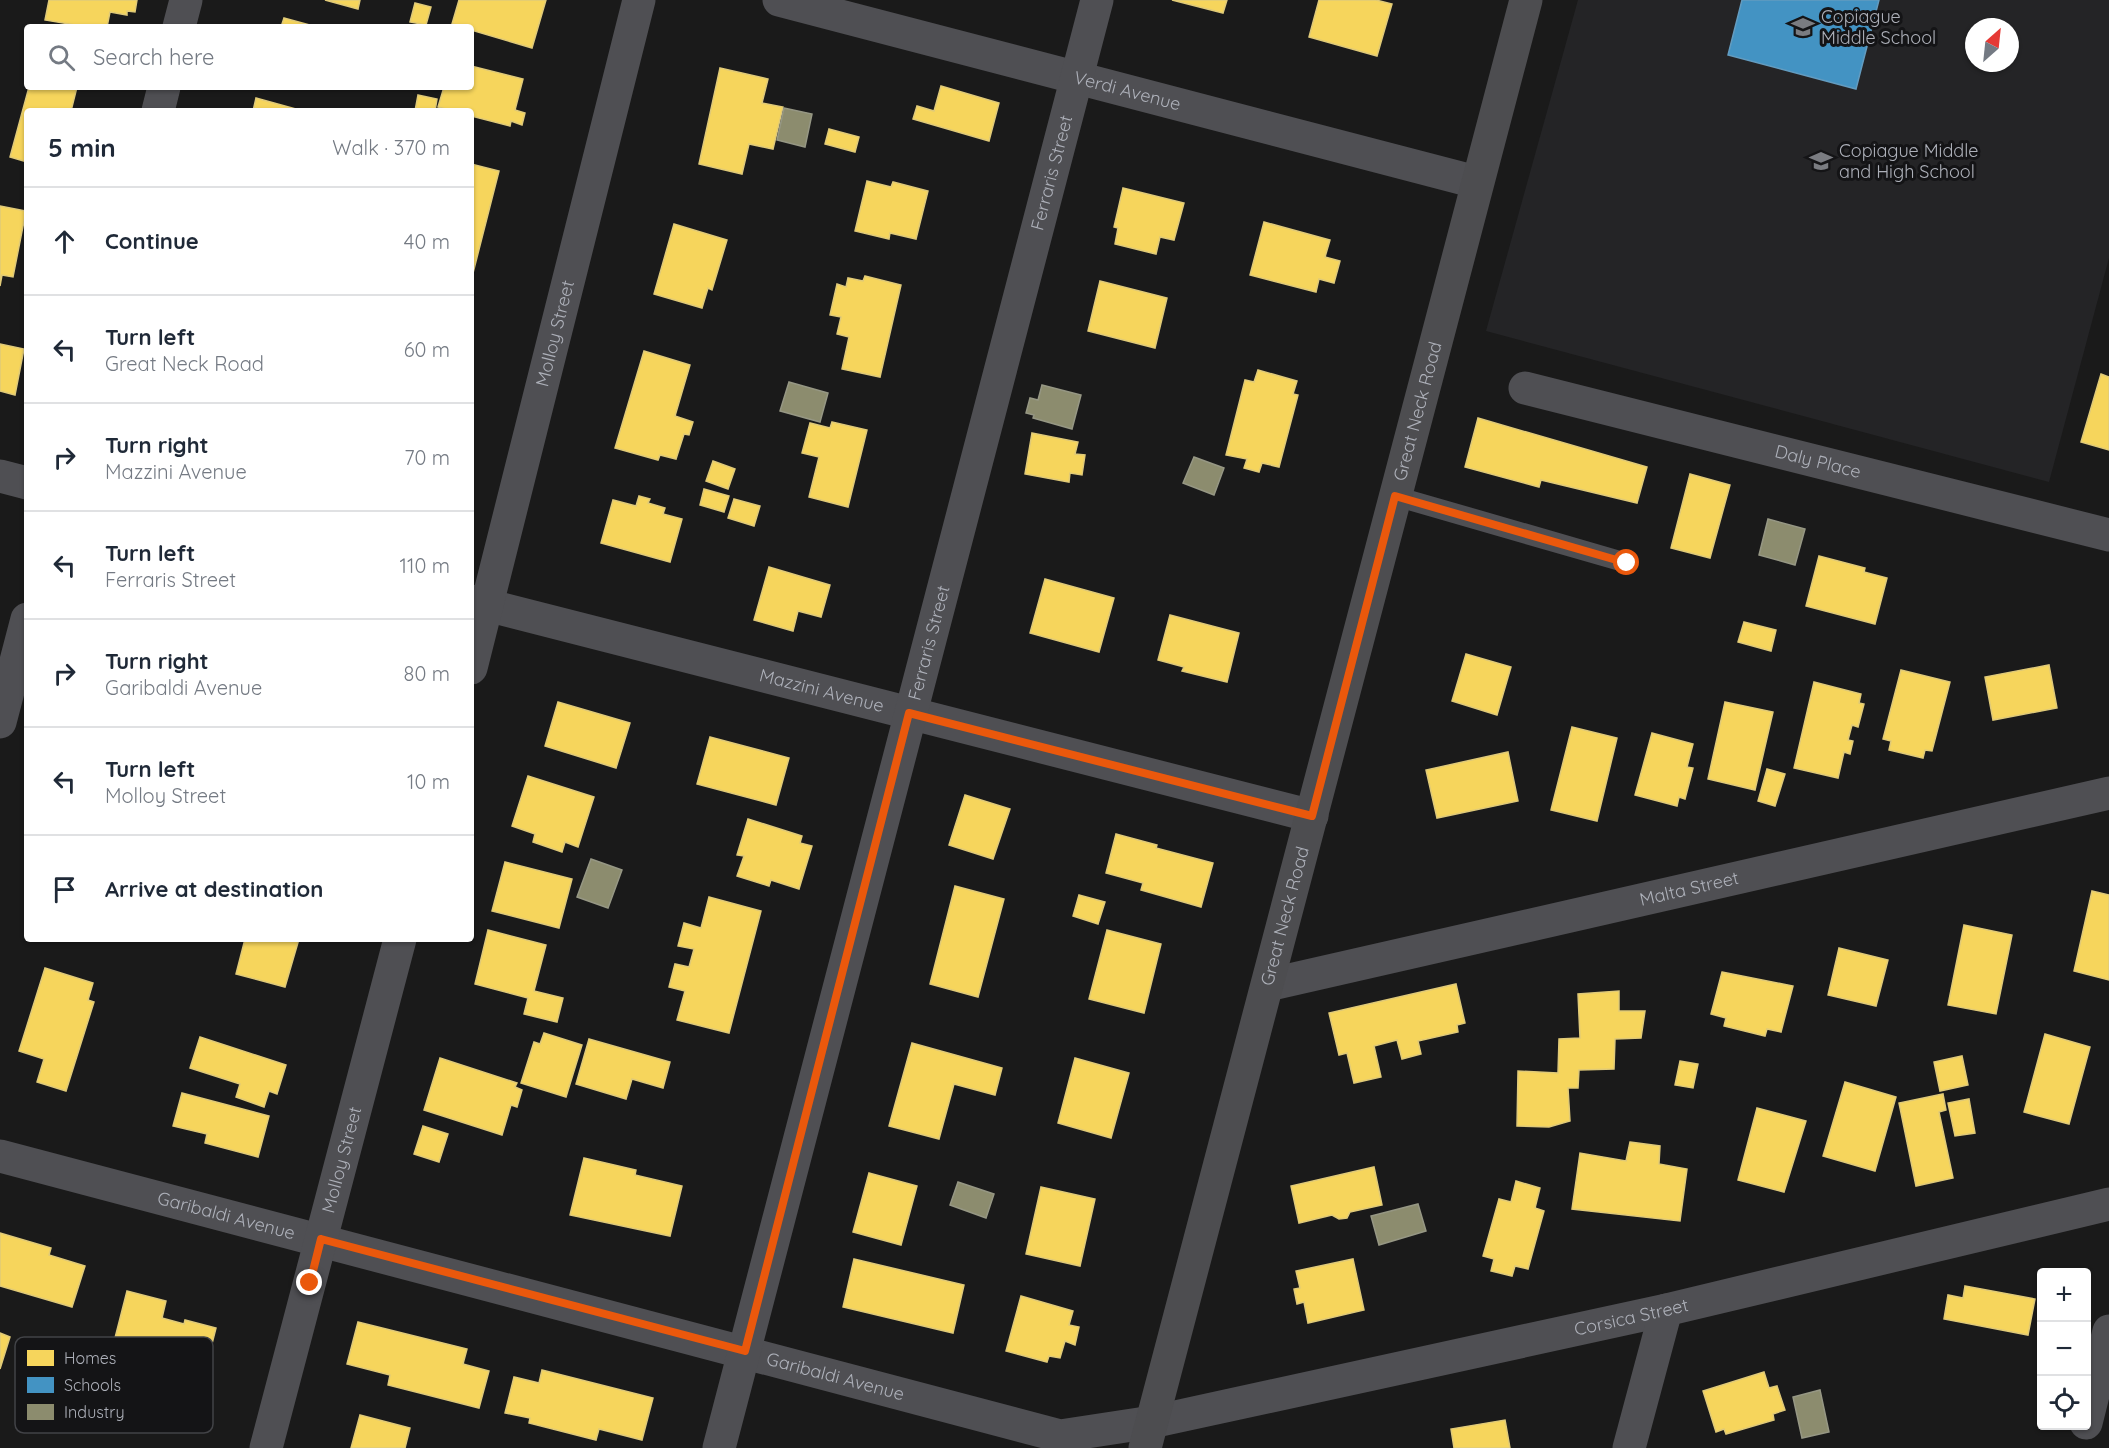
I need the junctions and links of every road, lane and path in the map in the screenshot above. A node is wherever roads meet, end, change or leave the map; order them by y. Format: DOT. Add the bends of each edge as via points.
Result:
graph roads {
  1 [pos="186,0"];
  2 [pos="639,0"];
  3 [pos="779,0"];
  4 [pos="1097,0"];
  5 [pos="1526,0"];
  6 [pos="180,24"];
  7 [pos="1076,80"];
  8 [pos="163,90"];
  9 [pos="159,108"];
  10 [pos="1476,182"];
  11 [pos="1525,388"];
  12 [pos="0,476"];
  13 [pos="24,482"];
  14 [pos="1395,496"];
  15 [pos="2109,535"];
  16 [pos="1627,563"];
  17 [pos="479,603"];
  18 [pos="24,630"];
  19 [pos="474,644"];
  20 [pos="909,713"];
  21 [pos="0,722"];
  22 [pos="2109,793"];
  23 [pos="1312,816"];
  24 [pos="399,942"];
  25 [pos="1268,985"];
  26 [pos="0,1156"];
  27 [pos="2109,1204"];
  28 [pos="321,1239"];
  29 [pos="1666,1310"];
  30 [pos="2109,1331"];
  31 [pos="745,1351"];
  32 [pos="2091,1404"];
  33 [pos="2084,1430"];
  34 [pos="1148,1435"];
  35 [pos="266,1448"];
  36 [pos="720,1448"];
  37 [pos="1629,1448"];
  38 [pos="2080,1448"];
  1 -- 6 [label="street"];
  2 -- 17 [label="street, Molloy Street"];
  3 -- 7 [label="street, Verdi Avenue"];
  4 -- 7 [label="street, Ferraris Street"];
  5 -- 10 [label="main road, Great Neck Road"];
  7 -- 10 [label="street, Verdi Avenue"];
  7 -- 20 [label="street, Ferraris Street"];
  8 -- 9 [label="street"];
  10 -- 14 [label="main road, Great Neck Road"];
  11 -- 15 [label="street, Daly Place"];
  12 -- 13 [label="street"];
  14 -- 16 [label="lane"];
  14 -- 23 [label="main road, Great Neck Road"];
  17 -- 19 [label="street, Molloy Street"];
  17 -- 20 [label="street, Mazzini Avenue"];
  18 -- 21 [label="street"];
  20 -- 23 [label="street, Mazzini Avenue"];
  20 -- 31 [label="street, Ferraris Street"];
  22 -- 25 [label="street, Malta Street"];
  23 -- 25 [label="main road, Great Neck Road"];
  24 -- 28 [label="street, Molloy Street"];
  25 -- 34 [label="main road, Great Neck Road"];
  26 -- 28 [label="street, Garibaldi Avenue"];
  27 -- 29 [label="street, Corsica Street"];
  28 -- 31 [label="street, Garibaldi Avenue"];
  28 -- 35 [label="street, Molloy Street"];
  29 -- 34 [label="street, Corsica Street"];
  29 -- 37 [label="street"];
  30 -- 32 [label="street"];
  31 -- 34 [label="street, Garibaldi Avenue" via="1060,1436"];
  31 -- 36 [label="street, Ferraris Street"];
  33 -- 38 [label="street"];
}
